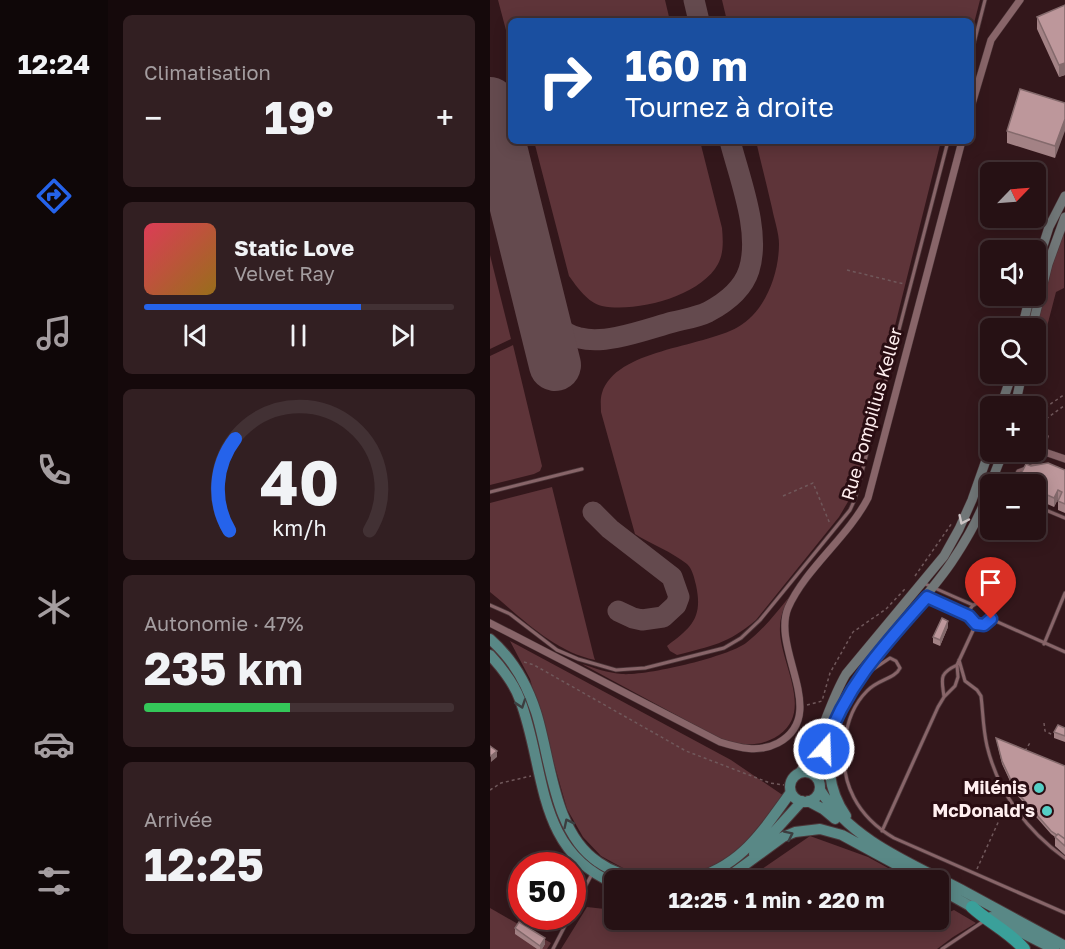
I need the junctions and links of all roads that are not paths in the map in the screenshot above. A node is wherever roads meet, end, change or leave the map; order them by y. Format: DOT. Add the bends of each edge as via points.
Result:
graph roads {
  1 [pos="985,0"];
  2 [pos="1020,0"];
  3 [pos="974,43"];
  4 [pos="974,97"];
  5 [pos="947,144"];
  6 [pos="961,144"];
  7 [pos="1064,196"];
  8 [pos="1064,217"];
  9 [pos="1045,240"];
  10 [pos="1034,318"];
  11 [pos="1046,452"];
  12 [pos="1064,459"];
  13 [pos="985,462"];
  14 [pos="1000,462"];
  15 [pos="1046,468"];
  16 [pos="582,469"];
  17 [pos="1017,474"];
  18 [pos="490,492"];
  19 [pos="1046,510"];
  20 [pos="1064,518"];
  21 [pos="923,584"];
  22 [pos="933,588"];
  23 [pos="916,592"];
  24 [pos="1064,593"];
  25 [pos="927,597"];
  26 [pos="490,605"];
  27 [pos="973,605"];
  28 [pos="969,616"];
  29 [pos="991,619"];
  30 [pos="490,623"];
  31 [pos="976,624"];
  32 [pos="490,639"];
  33 [pos="1044,644"];
  34 [pos="1064,652"];
  35 [pos="490,655"];
  36 [pos="958,662"];
  37 [pos="857,680"];
  38 [pos="944,697"];
  39 [pos="831,728"];
  40 [pos="799,773"];
  41 [pos="819,785"];
  42 [pos="791,789"];
  43 [pos="805,801"];
  44 [pos="882,831"];
  45 [pos="870,839"];
  46 [pos="1064,858"];
  47 [pos="887,859"];
  48 [pos="744,866"];
  49 [pos="614,870"];
  50 [pos="719,870"];
  51 [pos="738,870"];
  52 [pos="907,870"];
  53 [pos="593,873"];
  54 [pos="604,878"];
  55 [pos="586,886"];
  56 [pos="949,894"];
  57 [pos="972,907"];
  58 [pos="1064,913"];
  59 [pos="986,920"];
  60 [pos="563,930"];
  61 [pos="1064,946"];
  62 [pos="553,949"];
  63 [pos="942,949"];
  64 [pos="1024,949"];
  65 [pos="1054,949"];
  1 -- 3 [label="lane"];
  2 -- 4 [label="street" via="991,40"];
  5 -- 26 [label="lane" via="855,499 760,620 724,648 645,668 616,670 570,657 510,614"];
  6 -- 30 [label="street, Rue Pompilius Keller" via="868,498 856,520 797,591 785,618 786,643 800,707 799,718 784,740 761,749 735,747"];
  7 -- 9 [label="main road"];
  8 -- 10 [label="main road"];
  11 -- 12 [label="street"];
  13 -- 21 [label="main road, one-way" via="959,529"];
  14 -- 22 [label="main road" via="969,534"];
  15 -- 17 [label="lane" via="1037,464"];
  16 -- 18 [label="lane"];
  19 -- 20 [label="lane"];
  21 -- 22 [label="lane"];
  21 -- 23 [label="main road"];
  22 -- 25 [label="main road"];
  22 -- 27 [label="lane"];
  23 -- 25 [label="lane"];
  23 -- 40 [label="main road" via="846,674 815,749"];
  24 -- 33 [label="lane"];
  25 -- 28 [label="lane"];
  25 -- 37 [label="main road"];
  27 -- 28 [label="lane"];
  27 -- 29 [label="lane" via="985,604 991,610"];
  28 -- 31 [label="lane"];
  29 -- 31 [label="lane" via="984,625"];
  29 -- 33 [label="lane"];
  31 -- 36 [label="lane"];
  49 -- 32 [label="main road, one-way" via="596,861 568,824 557,797 531,697 509,658"];
  33 -- 34 [label="lane"];
  35 -- 53 [label="main road, one-way" via="508,676 520,700 538,775 558,832"];
  36 -- 38 [label="lane" via="957,681"];
  36 -- 38 [label="lane" via="942,677"];
  36 -- 46 [label="lane" via="964,681 981,696 987,746 1009,798 1025,822"];
  37 -- 39 [label="main road"];
  37 -- 44 [label="lane" via="890,658 900,668 895,676 875,683 859,700 849,719 842,756 855,802"];
  38 -- 44 [label="lane"];
  39 -- 41 [label="main road" via="820,763"];
  39 -- 45 [label="main road" via="829,762 834,794 847,817"];
  40 -- 41 [label="main road" via="810,773"];
  40 -- 42 [label="main road"];
  41 -- 43 [label="main road" via="813,799"];
  41 -- 45 [label="main road" via="831,807 847,824"];
  42 -- 43 [label="main road" via="795,798"];
  42 -- 50 [label="main road" via="738,858"];
  43 -- 47 [label="main road" via="823,809 855,838"];
  43 -- 48 [label="main road"];
  44 -- 58 [label="lane"];
  45 -- 61 [label="main road"];
  48 -- 47 [label="main road, one-way" via="783,837 807,829 831,831"];
  47 -- 52 [label="main road"];
  48 -- 51 [label="main road"];
  53 -- 54 [label="main road"];
  53 -- 55 [label="lane"];
  56 -- 57 [label="main road"];
  57 -- 59 [label="highway"];
  57 -- 65 [label="main road"];
  59 -- 63 [label="lane"];
  59 -- 64 [label="highway"];
  60 -- 62 [label="lane"];
}
